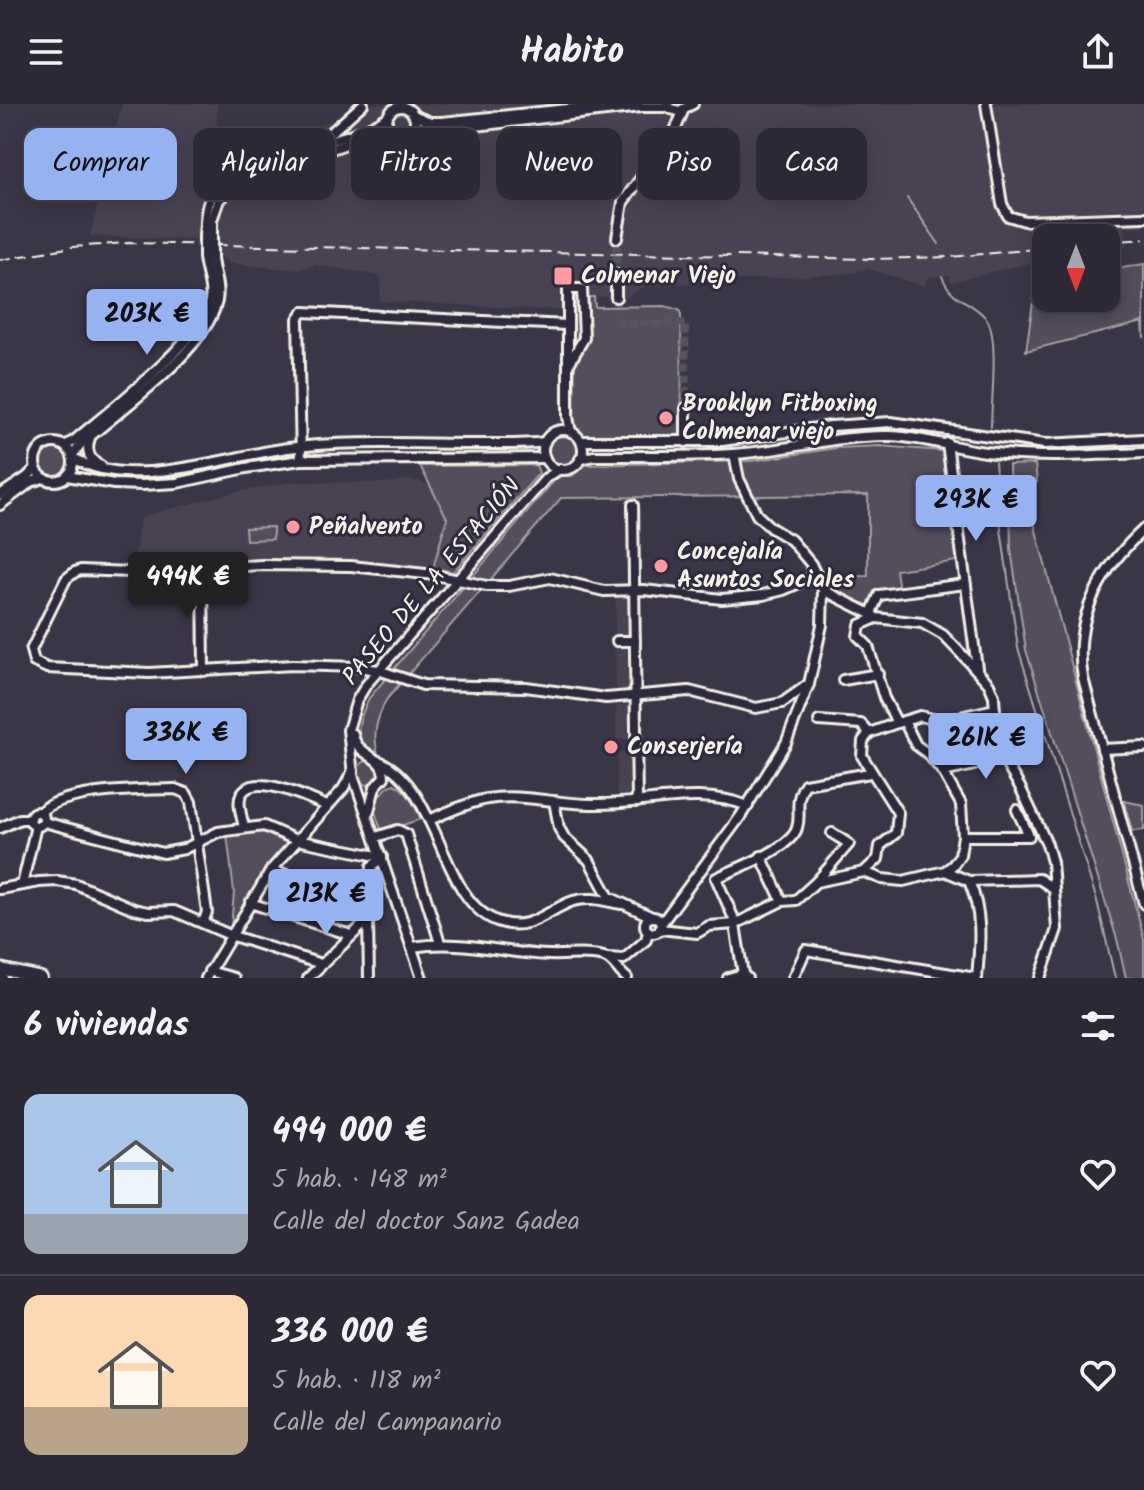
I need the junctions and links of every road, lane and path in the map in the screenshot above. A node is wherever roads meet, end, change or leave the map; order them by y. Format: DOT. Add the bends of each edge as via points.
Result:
graph roads {
  1 [pos="363,104"];
  2 [pos="614,104"];
  3 [pos="986,104"];
  4 [pos="680,106"];
  5 [pos="410,110"];
  6 [pos="389,111"];
  7 [pos="458,128"];
  8 [pos="335,129"];
  9 [pos="335,139"];
  10 [pos="351,143"];
  11 [pos="210,200"];
  12 [pos="1144,217"];
  13 [pos="208,236"];
  14 [pos="617,238"];
  15 [pos="208,258"];
  16 [pos="616,275"];
  17 [pos="616,297"];
  18 [pos="567,325"];
  19 [pos="569,364"];
  20 [pos="686,408"];
  21 [pos="841,425"];
  22 [pos="567,431"];
  23 [pos="92,435"];
  24 [pos="843,438"];
  25 [pos="1144,439"];
  26 [pos="581,441"];
  27 [pos="1110,441"];
  28 [pos="545,442"];
  29 [pos="686,442"];
  30 [pos="947,443"];
  31 [pos="65,446"];
  32 [pos="300,447"];
  33 [pos="1144,453"];
  34 [pos="734,454"];
  35 [pos="1112,454"];
  36 [pos="73,457"];
  37 [pos="580,459"];
  38 [pos="301,460"];
  39 [pos="547,461"];
  40 [pos="36,468"];
  41 [pos="109,469"];
  42 [pos="560,469"];
  43 [pos="67,476"];
  44 [pos="43,478"];
  45 [pos="546,478"];
  46 [pos="0,495"];
  47 [pos="0,505"];
  48 [pos="633,505"];
  49 [pos="1142,535"];
  50 [pos="203,569"];
  51 [pos="817,575"];
  52 [pos="457,580"];
  53 [pos="965,584"];
  54 [pos="635,590"];
  55 [pos="823,590"];
  56 [pos="835,596"];
  57 [pos="824,602"];
  58 [pos="874,616"];
  59 [pos="617,641"];
  60 [pos="635,641"];
  61 [pos="970,656"];
  62 [pos="378,670"];
  63 [pos="204,671"];
  64 [pos="878,674"];
  65 [pos="843,680"];
  66 [pos="809,684"];
  67 [pos="794,696"];
  68 [pos="636,697"];
  69 [pos="804,701"];
  70 [pos="995,709"];
  71 [pos="352,713"];
  72 [pos="819,721"];
  73 [pos="900,722"];
  74 [pos="869,733"];
  75 [pos="1144,747"];
  76 [pos="997,749"];
  77 [pos="1102,749"];
  78 [pos="369,757"];
  79 [pos="379,761"];
  80 [pos="354,770"];
  81 [pos="943,772"];
  82 [pos="870,773"];
  83 [pos="357,783"];
  84 [pos="379,784"];
  85 [pos="407,785"];
  86 [pos="343,789"];
  87 [pos="554,801"];
  88 [pos="637,802"];
  89 [pos="327,806"];
  90 [pos="748,806"];
  91 [pos="1017,810"];
  92 [pos="369,816"];
  93 [pos="429,820"];
  94 [pos="37,822"];
  95 [pos="244,827"];
  96 [pos="0,828"];
  97 [pos="832,833"];
  98 [pos="963,836"];
  99 [pos="376,837"];
  100 [pos="296,840"];
  101 [pos="197,841"];
  102 [pos="761,856"];
  103 [pos="382,857"];
  104 [pos="271,870"];
  105 [pos="945,871"];
  106 [pos="864,872"];
  107 [pos="969,881"];
  108 [pos="816,882"];
  109 [pos="22,885"];
  110 [pos="1053,888"];
  111 [pos="0,889"];
  112 [pos="601,895"];
  113 [pos="369,901"];
  114 [pos="782,901"];
  115 [pos="250,903"];
  116 [pos="1144,904"];
  117 [pos="635,911"];
  118 [pos="368,920"];
  119 [pos="657,922"];
  120 [pos="203,923"];
  121 [pos="735,924"];
  122 [pos="647,929"];
  123 [pos="230,935"];
  124 [pos="351,935"];
  125 [pos="440,943"];
  126 [pos="412,947"];
  127 [pos="607,958"];
  128 [pos="624,959"];
  129 [pos="321,964"];
  130 [pos="617,968"];
  131 [pos="0,969"];
  132 [pos="207,974"];
  133 [pos="745,976"];
  134 [pos="423,977"];
  135 [pos="41,978"];
  136 [pos="234,978"];
  137 [pos="308,978"];
  138 [pos="369,978"];
  139 [pos="612,978"];
  140 [pos="627,978"];
  141 [pos="728,978"];
  142 [pos="793,978"];
  143 [pos="976,978"];
  144 [pos="1040,978"];
  1 -- 8 [label="street"];
  2 -- 5 [label="street" via="442,122 430,122"];
  3 -- 12 [label="street" via="1008,216 1025,221"];
  4 -- 7 [label="street"];
  4 -- 14 [label="street" via="674,133 623,202"];
  5 -- 6 [label="street"];
  6 -- 9 [label="street" via="369,127"];
  10 -- 13 [label="street" via="239,179 219,200"];
  11 -- 13 [label="street" via="205,219"];
  13 -- 15 [label="street, bridge"];
  15 -- 23 [label="street" via="218,296 206,324 172,365"];
  15 -- 31 [label="street" via="210,296 200,320 152,374"];
  16 -- 17 [label="street"];
  18 -- 19 [label="street"];
  18 -- 19 [label="street" via="568,289 582,289 584,338"];
  18 -- 32 [label="street" via="303,312 298,319"];
  19 -- 22 [label="street"];
  20 -- 29 [label="street"];
  21 -- 24 [label="street"];
  21 -- 27 [label="street" via="891,422 1045,444"];
  21 -- 29 [label="street"];
  22 -- 26 [label="street"];
  22 -- 28 [label="street" via="550,435"];
  23 -- 36 [label="street"];
  23 -- 41 [label="street" via="91,460"];
  24 -- 30 [label="street" via="892,436"];
  24 -- 34 [label="street"];
  25 -- 27 [label="street"];
  26 -- 29 [label="street"];
  26 -- 37 [label="street"];
  27 -- 35 [label="street"];
  28 -- 32 [label="street"];
  28 -- 39 [label="street"];
  30 -- 35 [label="street" via="1023,456"];
  30 -- 53 [label="street"];
  31 -- 36 [label="street"];
  31 -- 40 [label="street" via="43,446 36,454"];
  32 -- 38 [label="street"];
  32 -- 41 [label="street" via="174,470"];
  33 -- 35 [label="street"];
  34 -- 37 [label="street"];
  34 -- 51 [label="street" via="739,479 757,515 791,540"];
  36 -- 41 [label="street"];
  36 -- 43 [label="street"];
  37 -- 42 [label="street"];
  38 -- 39 [label="street"];
  38 -- 43 [label="street" via="177,483 114,484"];
  39 -- 42 [label="street"];
  39 -- 45 [label="street, PASEO DE LA ESTACIÓN"];
  40 -- 44 [label="street"];
  40 -- 46 [label="street"];
  42 -- 45 [label="street, PASEO DE LA ESTACIÓN"];
  43 -- 44 [label="street"];
  44 -- 47 [label="street"];
  45 -- 52 [label="street, PASEO DE LA ESTACIÓN"];
  48 -- 54 [label="street"];
  49 -- 77 [label="street" via="1114,561 1096,589 1081,631 1082,670"];
  50 -- 52 [label="street" via="351,566"];
  50 -- 63 [label="street"];
  50 -- 63 [label="street" via="75,572 66,579 31,650 34,662 47,668"];
  51 -- 54 [label="street" via="742,599"];
  51 -- 55 [label="street"];
  52 -- 54 [label="street" via="495,587 550,578 590,588"];
  52 -- 62 [label="street, PASEO DE LA ESTACIÓN"];
  53 -- 58 [label="street" via="879,595"];
  53 -- 61 [label="street"];
  54 -- 60 [label="street"];
  55 -- 56 [label="street"];
  55 -- 57 [label="street"];
  56 -- 57 [label="street"];
  56 -- 58 [label="street"];
  57 -- 66 [label="street"];
  58 -- 61 [label="street" via="922,623"];
  58 -- 64 [label="street" via="858,636 868,646"];
  59 -- 60 [label="street"];
  60 -- 68 [label="street"];
  61 -- 70 [label="street" via="992,690"];
  62 -- 63 [label="street" via="293,665"];
  62 -- 68 [label="street" via="423,685 517,686 588,697"];
  62 -- 71 [label="street, PASEO DE LA ESTACIÓN"];
  64 -- 65 [label="street"];
  64 -- 73 [label="street" via="884,698"];
  66 -- 67 [label="street"];
  66 -- 69 [label="street"];
  67 -- 68 [label="street" via="756,708 689,691"];
  67 -- 69 [label="street"];
  68 -- 88 [label="street"];
  69 -- 90 [label="street"];
  70 -- 73 [label="street" via="942,721 920,716"];
  70 -- 76 [label="street"];
  71 -- 78 [label="street, PASEO DE LA ESTACIÓN" via="354,741"];
  71 -- 80 [label="street, PASEO DE LA ESTACIÓN" via="348,730"];
  72 -- 74 [label="street" via="861,724"];
  73 -- 74 [label="street"];
  73 -- 81 [label="street"];
  74 -- 82 [label="street" via="861,749"];
  75 -- 77 [label="street"];
  76 -- 81 [label="street" via="988,764"];
  76 -- 110 [label="street" via="1047,844"];
  77 -- 116 [label="street"];
  78 -- 79 [label="street"];
  78 -- 80 [label="street"];
  79 -- 84 [label="street" via="385,772"];
  79 -- 85 [label="street"];
  80 -- 83 [label="street"];
  80 -- 86 [label="street"];
  81 -- 98 [label="street" via="961,804"];
  82 -- 102 [label="street" via="805,784 796,805 798,827 790,839"];
  82 -- 106 [label="street" via="898,813 896,833 880,846 878,859"];
  83 -- 84 [label="street" via="368,789"];
  83 -- 86 [label="street"];
  83 -- 92 [label="street"];
  84 -- 85 [label="street" via="398,780"];
  84 -- 92 [label="street" via="370,799"];
  85 -- 93 [label="street"];
  86 -- 89 [label="street"];
  87 -- 88 [label="street"];
  87 -- 93 [label="street" via="486,799"];
  87 -- 112 [label="street" via="559,828 589,860"];
  88 -- 90 [label="street" via="704,796"];
  89 -- 95 [label="street" via="288,790 257,785 240,796"];
  89 -- 100 [label="street"];
  90 -- 119 [label="street" via="678,904"];
  91 -- 98 [label="street" via="1029,836"];
  92 -- 99 [label="street"];
  93 -- 112 [label="street" via="466,896 495,921 527,924 573,901"];
  94 -- 96 [label="street" via="20,819"];
  94 -- 101 [label="street" via="163,853"];
  94 -- 101 [label="street" via="48,805 92,794 175,789 191,802"];
  94 -- 109 [label="street"];
  95 -- 100 [label="street" via="264,826"];
  95 -- 101 [label="street"];
  97 -- 108 [label="street" via="849,844"];
  98 -- 105 [label="street" via="960,855"];
  99 -- 103 [label="street"];
  99 -- 125 [label="street" via="398,830 406,834"];
  100 -- 103 [label="street"];
  100 -- 104 [label="street"];
  101 -- 120 [label="street" via="207,912"];
  102 -- 114 [label="street"];
  102 -- 121 [label="street" via="716,878"];
  103 -- 113 [label="street" via="372,866"];
  103 -- 126 [label="street"];
  104 -- 113 [label="street"];
  104 -- 115 [label="street"];
  105 -- 106 [label="street" via="903,881"];
  105 -- 107 [label="street"];
  106 -- 108 [label="street"];
  107 -- 110 [label="street" via="1039,879"];
  107 -- 143 [label="street" via="980,918"];
  108 -- 114 [label="street" via="796,900"];
  109 -- 111 [label="street"];
  109 -- 120 [label="street" via="76,884 134,909 174,911"];
  110 -- 144 [label="street" via="1057,929"];
  112 -- 117 [label="street"];
  113 -- 118 [label="street"];
  114 -- 121 [label="street"];
  115 -- 123 [label="street"];
  115 -- 124 [label="street"];
  117 -- 119 [label="street"];
  117 -- 122 [label="street"];
  118 -- 124 [label="street"];
  118 -- 138 [label="street"];
  119 -- 121 [label="street" via="697,933 709,926"];
  119 -- 122 [label="street" via="647,921"];
  119 -- 122 [label="street" via="655,933"];
  120 -- 123 [label="street"];
  121 -- 133 [label="street"];
  122 -- 128 [label="street" via="646,940"];
  123 -- 129 [label="street"];
  123 -- 132 [label="street"];
  124 -- 129 [label="street"];
  125 -- 126 [label="street"];
  125 -- 127 [label="street"];
  126 -- 134 [label="street"];
  127 -- 128 [label="street"];
  127 -- 130 [label="street"];
  128 -- 130 [label="street"];
  129 -- 137 [label="street"];
  130 -- 139 [label="street"];
  130 -- 140 [label="street"];
  131 -- 135 [label="main road"];
  132 -- 136 [label="street"];
  133 -- 141 [label="street"];
  142 -- 143 [label="street" via="806,950"];
}
